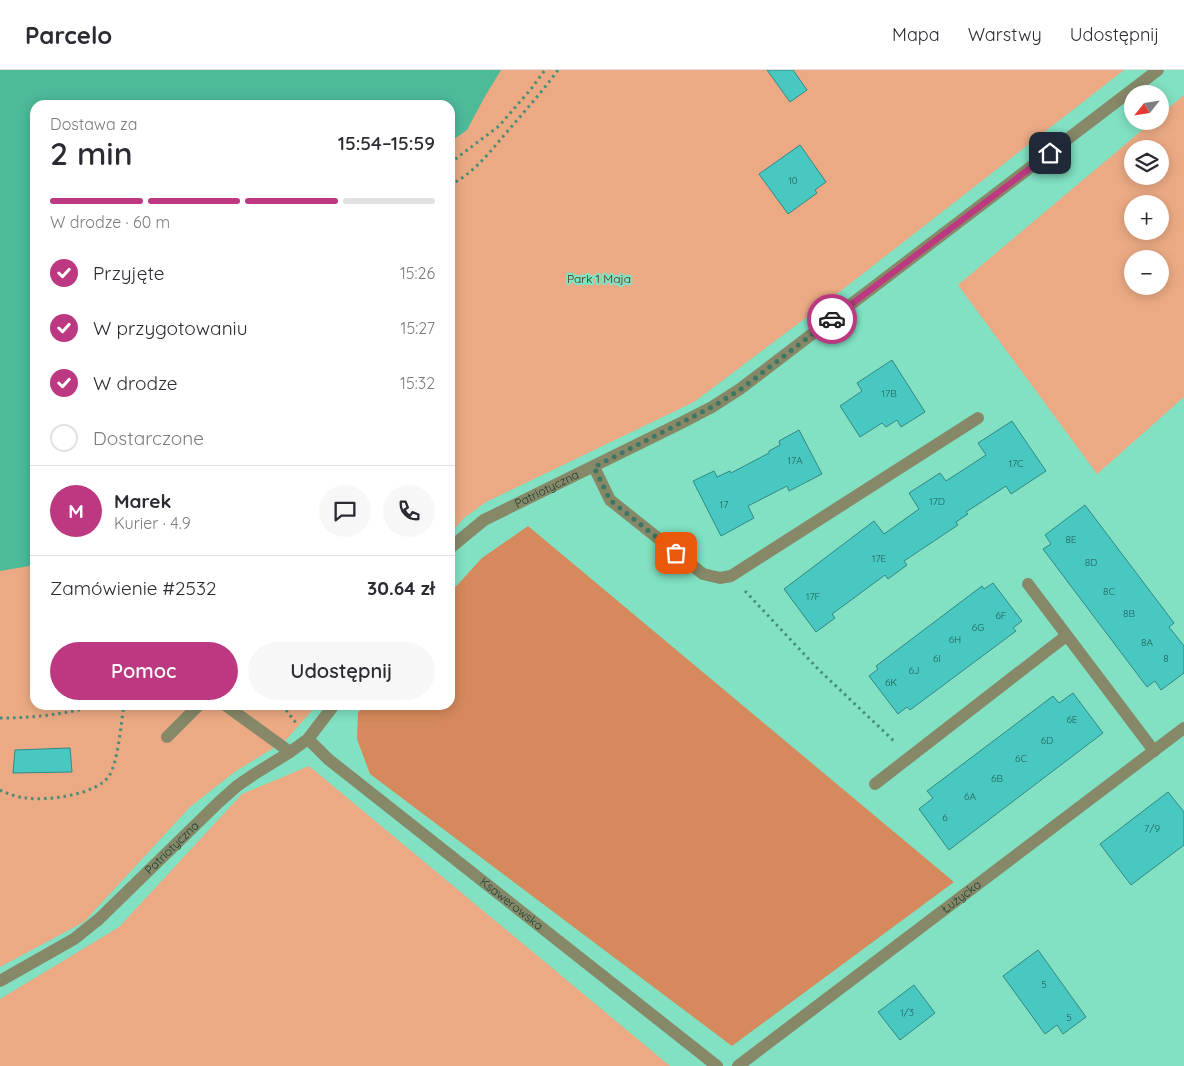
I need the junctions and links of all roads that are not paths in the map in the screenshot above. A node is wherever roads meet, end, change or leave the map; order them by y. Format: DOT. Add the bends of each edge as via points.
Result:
graph roads {
  1 [pos="1158,70"];
  2 [pos="978,418"];
  3 [pos="594,467"];
  4 [pos="455,544"];
  5 [pos="1028,584"];
  6 [pos="1066,636"];
  7 [pos="194,710"];
  8 [pos="232,710"];
  9 [pos="330,710"];
  10 [pos="1184,728"];
  11 [pos="167,737"];
  12 [pos="308,739"];
  13 [pos="1154,751"];
  14 [pos="290,752"];
  15 [pos="875,784"];
  16 [pos="0,981"];
  17 [pos="716,1066"];
  18 [pos="738,1066"];
  1 -- 3 [label="street, Patriotyczna" via="740,390"];
  2 -- 3 [label="street" via="731,576 720,578 702,574 610,500"];
  3 -- 4 [label="street, Patriotyczna" via="484,520"];
  5 -- 6 [label="street"];
  6 -- 13 [label="street"];
  6 -- 15 [label="street"];
  7 -- 11 [label="street"];
  8 -- 14 [label="street"];
  9 -- 12 [label="street, Patriotyczna"];
  10 -- 13 [label="street, Łużycka"];
  12 -- 14 [label="street, Patriotyczna"];
  12 -- 17 [label="street, Ksawerowska" via="328,759"];
  13 -- 18 [label="street, Łużycka"];
  14 -- 16 [label="street, Patriotyczna" via="237,786 100,919 74,939"];
}
